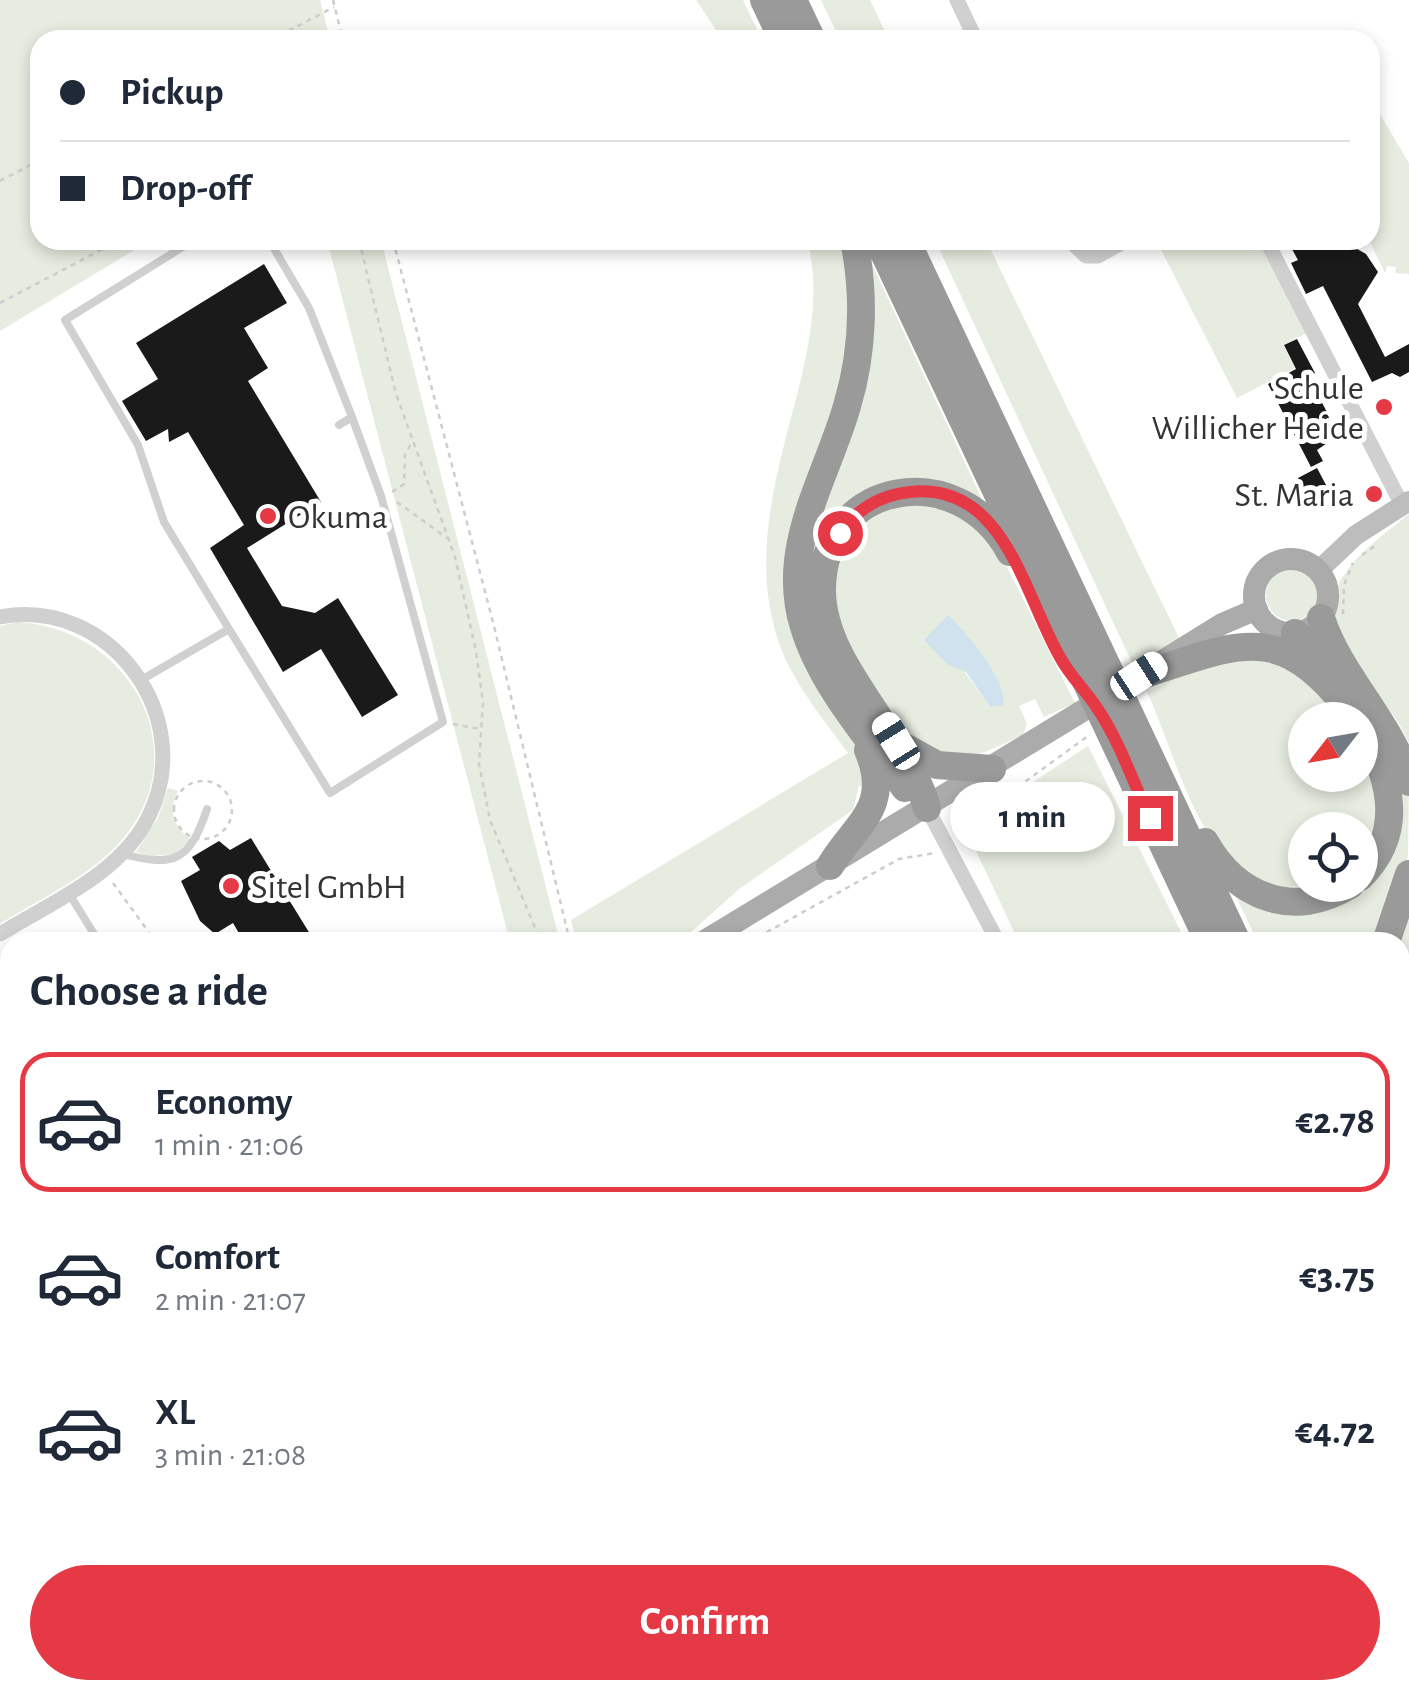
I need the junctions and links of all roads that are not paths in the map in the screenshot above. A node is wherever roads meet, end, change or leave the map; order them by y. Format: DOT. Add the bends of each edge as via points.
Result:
graph roads {
  1 [pos="764,0"];
  2 [pos="793,0"];
  3 [pos="958,0"];
  4 [pos="778,30"];
  5 [pos="807,30"];
  6 [pos="972,30"];
  7 [pos="178,250"];
  8 [pos="276,250"];
  9 [pos="855,250"];
  10 [pos="883,250"];
  11 [pos="911,250"];
  12 [pos="1079,250"];
  13 [pos="1109,250"];
  14 [pos="1271,250"];
  15 [pos="352,417"];
  16 [pos="339,425"];
  17 [pos="1406,503"];
  18 [pos="1318,571"];
  19 [pos="1256,609"];
  20 [pos="0,617"];
  21 [pos="1322,618"];
  22 [pos="229,629"];
  23 [pos="1077,633"];
  24 [pos="1295,633"];
  25 [pos="1139,676"];
  26 [pos="141,680"];
  27 [pos="1341,702"];
  28 [pos="1346,702"];
  29 [pos="848,708"];
  30 [pos="896,741"];
  31 [pos="1378,759"];
  32 [pos="1147,760"];
  33 [pos="992,769"];
  34 [pos="1409,782"];
  35 [pos="927,808"];
  36 [pos="207,809"];
  37 [pos="1378,853"];
  38 [pos="123,854"];
  39 [pos="830,866"];
  40 [pos="1409,874"];
  41 [pos="68,892"];
  42 [pos="1288,901"];
  43 [pos="3,932"];
  44 [pos="93,932"];
  45 [pos="721,932"];
  46 [pos="993,932"];
  47 [pos="1205,932"];
  48 [pos="1232,932"];
  49 [pos="1389,932"];
  1 -- 4 [label="highway"];
  2 -- 5 [label="highway"];
  3 -- 6 [label="street"];
  7 -- 22 [label="lane" via="65,320 138,444 164,522"];
  8 -- 15 [label="lane" via="309,308"];
  9 -- 29 [label="highway" via="856,370 806,520 797,586 809,641"];
  10 -- 23 [label="highway"];
  11 -- 23 [label="highway" via="1026,495"];
  12 -- 13 [label="street" via="1098,256"];
  14 -- 17 [label="street"];
  15 -- 16 [label="lane"];
  15 -- 22 [label="lane" via="381,496 442,722 330,793"];
  17 -- 18 [label="main road" via="1351,539"];
  18 -- 19 [label="main road" via="1298,560 1275,563 1258,578"];
  18 -- 21 [label="main road" via="1328,590"];
  19 -- 24 [label="main road" via="1268,626"];
  19 -- 25 [label="main road"];
  20 -- 26 [label="street" via="37,613 70,620 118,648"];
  21 -- 24 [label="main road"];
  21 -- 34 [label="highway"];
  22 -- 26 [label="lane"];
  23 -- 30 [label="highway" via="974,508 945,494 917,491 862,509 831,548 822,601 837,646"];
  23 -- 32 [label="highway"];
  23 -- 32 [label="highway" via="1098,709"];
  24 -- 28 [label="highway" via="1314,650"];
  25 -- 27 [label="highway" via="1222,648 1261,646 1308,666"];
  25 -- 33 [label="main road"];
  26 -- 38 [label="street" via="159,718 163,776 149,817"];
  29 -- 35 [label="highway" via="904,788"];
  29 -- 39 [label="highway" via="878,792"];
  30 -- 33 [label="highway" via="937,764"];
  30 -- 35 [label="highway" via="920,780"];
  31 -- 37 [label="highway" via="1391,812"];
  32 -- 42 [label="highway" via="1235,882"];
  32 -- 47 [label="highway"];
  32 -- 48 [label="highway"];
  33 -- 35 [label="main road"];
  35 -- 39 [label="main road"];
  35 -- 46 [label="street"];
  36 -- 38 [label="lane" via="190,850 173,860"];
  38 -- 41 [label="street"];
  39 -- 45 [label="main road"];
  40 -- 49 [label="highway"];
  41 -- 43 [label="street"];
  41 -- 44 [label="lane"];
}
